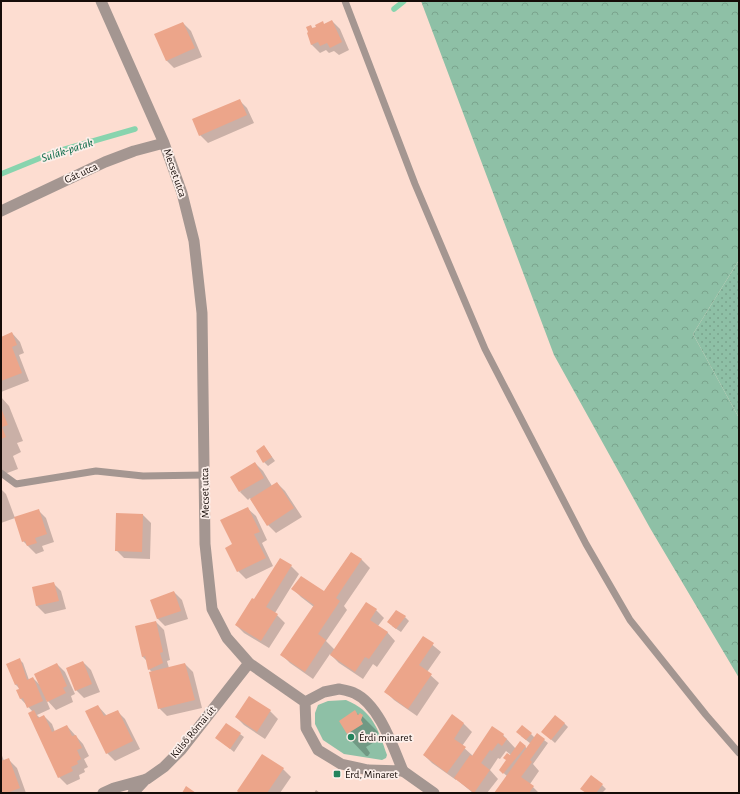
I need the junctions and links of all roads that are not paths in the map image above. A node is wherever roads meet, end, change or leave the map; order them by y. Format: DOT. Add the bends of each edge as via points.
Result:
graph roads {
  1 [pos="101,1"];
  2 [pos="345,1"];
  3 [pos="164,143"];
  4 [pos="1,211"];
  5 [pos="1,474"];
  6 [pos="204,475"];
  7 [pos="249,664"];
  8 [pos="305,702"];
  9 [pos="739,753"];
  10 [pos="403,771"];
  11 [pos="146,779"];
  12 [pos="103,793"];
  13 [pos="133,793"];
  14 [pos="434,793"];
  1 -- 3 [label="street, Mecset utca"];
  2 -- 9 [label="lane" via="415,184 485,349 586,544 630,620"];
  3 -- 4 [label="street, Gát utca" via="105,162"];
  3 -- 6 [label="street, Mecset utca" via="182,193 194,241 202,313"];
  5 -- 6 [label="lane" via="16,484 96,471 143,476"];
  6 -- 7 [label="street, Mecset utca" via="205,544 212,609 227,638"];
  7 -- 8 [label="street, Mecset utca"];
  7 -- 11 [label="street, Külső Római út" via="181,750 164,767"];
  8 -- 10 [label="street" via="306,728 318,750 341,764 368,770"];
  8 -- 10 [label="street" via="324,692 339,689 355,693 366,701 378,716"];
  10 -- 14 [label="street"];
  11 -- 12 [label="street, Külső Római út"];
  11 -- 13 [label="street"];
}
